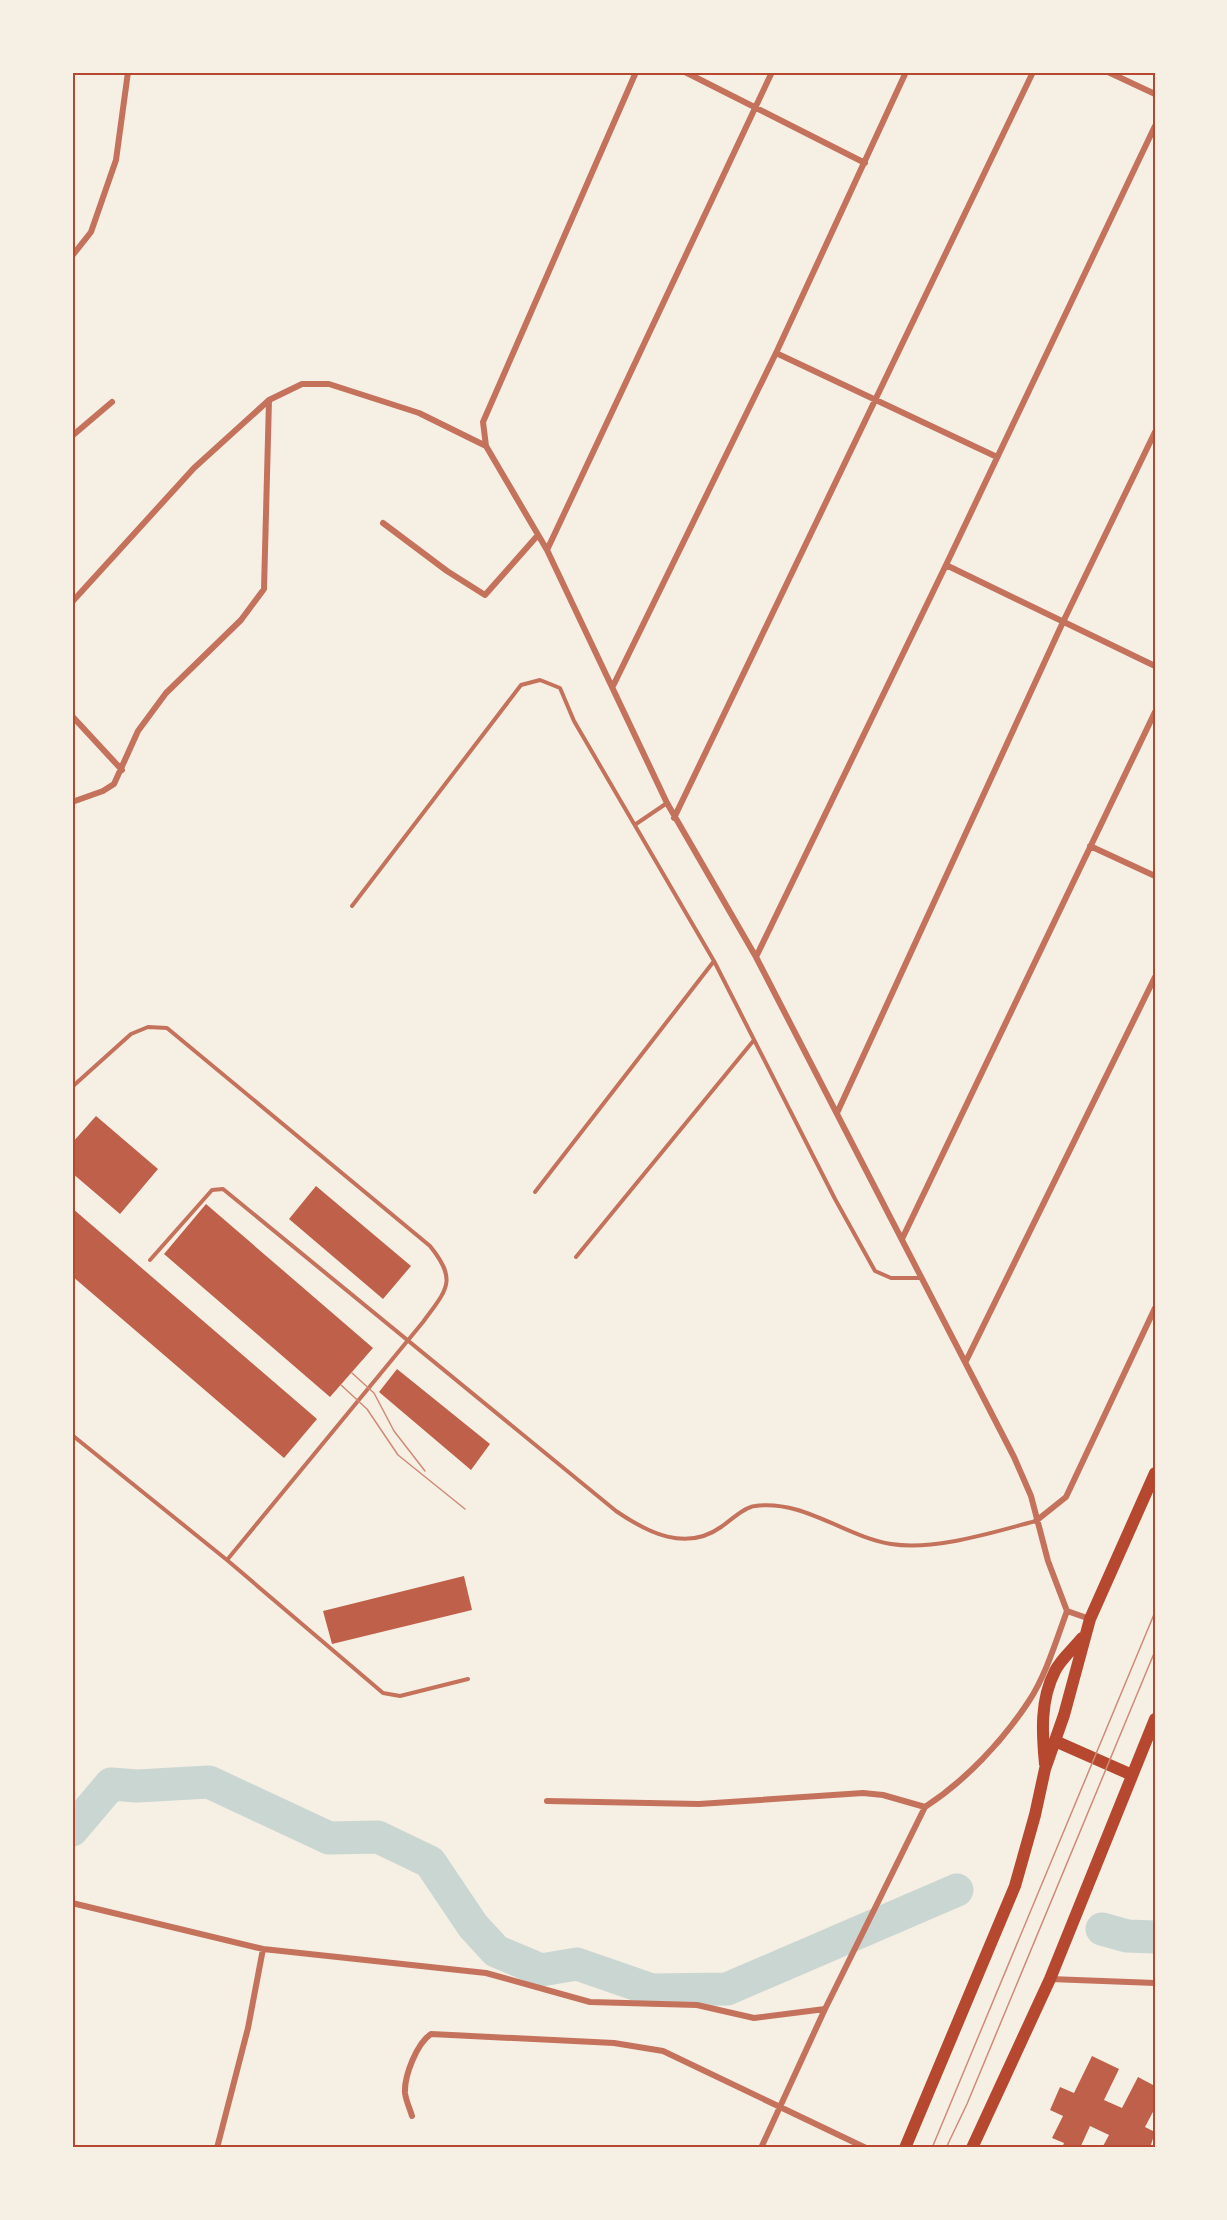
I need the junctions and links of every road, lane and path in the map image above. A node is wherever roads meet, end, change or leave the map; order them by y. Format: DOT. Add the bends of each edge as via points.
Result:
graph roads {
  1 [pos="128,72"];
  2 [pos="636,72"];
  3 [pos="685,72"];
  4 [pos="772,72"];
  5 [pos="906,72"];
  6 [pos="1033,72"];
  7 [pos="1108,72"];
  8 [pos="1155,94"];
  9 [pos="756,109"];
  10 [pos="1155,126"];
  11 [pos="865,163"];
  12 [pos="72,256"];
  13 [pos="776,353"];
  14 [pos="269,400"];
  15 [pos="874,400"];
  16 [pos="111,402"];
  17 [pos="1155,432"];
  18 [pos="72,436"];
  19 [pos="486,446"];
  20 [pos="997,457"];
  21 [pos="383,523"];
  22 [pos="538,535"];
  23 [pos="547,550"];
  24 [pos="946,565"];
  25 [pos="72,602"];
  26 [pos="1063,622"];
  27 [pos="1155,666"];
  28 [pos="613,686"];
  29 [pos="1155,712"];
  30 [pos="72,716"];
  31 [pos="122,770"];
  32 [pos="72,802"];
  33 [pos="667,803"];
  34 [pos="674,818"];
  35 [pos="636,824"];
  36 [pos="1090,846"];
  37 [pos="1155,876"];
  38 [pos="352,906"];
  39 [pos="756,957"];
  40 [pos="714,961"];
  41 [pos="1155,977"];
  42 [pos="754,1040"];
  43 [pos="72,1088"];
  44 [pos="837,1113"];
  45 [pos="535,1192"];
  46 [pos="902,1239"];
  47 [pos="576,1257"];
  48 [pos="150,1260"];
  49 [pos="922,1278"];
  50 [pos="1155,1308"];
  51 [pos="410,1340"];
  52 [pos="966,1361"];
  53 [pos="72,1435"];
  54 [pos="1155,1473"];
  55 [pos="1036,1521"];
  56 [pos="227,1560"];
  57 [pos="1067,1611"];
  58 [pos="1090,1619"];
  59 [pos="1085,1634"];
  60 [pos="468,1679"];
  61 [pos="1155,1719"];
  62 [pos="1055,1741"];
  63 [pos="1045,1769"];
  64 [pos="1132,1775"];
  65 [pos="547,1801"];
  66 [pos="925,1808"];
  67 [pos="72,1903"];
  68 [pos="263,1948"];
  69 [pos="1050,1979"];
  70 [pos="1155,1983"];
  71 [pos="825,2009"];
  72 [pos="781,2105"];
  73 [pos="412,2116"];
  74 [pos="217,2148"];
  75 [pos="761,2148"];
  76 [pos="866,2148"];
  77 [pos="905,2148"];
  78 [pos="972,2148"];
  1 -- 12 [label="street" via="116,160 90,232"];
  2 -- 19 [label="street" via="483,422"];
  3 -- 9 [label="street"];
  4 -- 9 [label="street"];
  5 -- 11 [label="street"];
  6 -- 15 [label="street"];
  7 -- 8 [label="street"];
  9 -- 11 [label="street"];
  9 -- 23 [label="street"];
  10 -- 20 [label="street"];
  11 -- 13 [label="street"];
  13 -- 15 [label="street"];
  13 -- 28 [label="street"];
  14 -- 19 [label="street" via="302,384 329,384 419,413"];
  14 -- 25 [label="street" via="194,468"];
  14 -- 31 [label="street" via="264,589 241,620 166,693 138,731"];
  15 -- 20 [label="street"];
  15 -- 34 [label="street"];
  16 -- 18 [label="street"];
  17 -- 26 [label="street"];
  19 -- 22 [label="street"];
  20 -- 24 [label="street"];
  21 -- 22 [label="street" via="485,595"];
  22 -- 23 [label="street"];
  23 -- 28 [label="street"];
  24 -- 26 [label="street"];
  24 -- 39 [label="street"];
  26 -- 27 [label="street"];
  26 -- 44 [label="street"];
  28 -- 33 [label="street"];
  29 -- 36 [label="street"];
  30 -- 31 [label="street"];
  31 -- 32 [label="street" via="114,784"];
  33 -- 34 [label="street"];
  33 -- 35 [label="lane"];
  34 -- 39 [label="street"];
  35 -- 38 [label="lane" via="574,721 560,688 540,680 520,685"];
  35 -- 40 [label="lane"];
  36 -- 37 [label="street"];
  36 -- 46 [label="street"];
  39 -- 44 [label="street"];
  40 -- 42 [label="lane"];
  40 -- 45 [label="lane"];
  41 -- 52 [label="street"];
  42 -- 47 [label="lane"];
  42 -- 49 [label="lane" via="875,1271 891,1278"];
  43 -- 51 [label="lane" via="132,1034 148,1027 167,1028 430,1246 444,1264 448,1278 441,1297"];
  44 -- 46 [label="street"];
  46 -- 49 [label="street"];
  48 -- 51 [label="lane" via="212,1190 223,1188"];
  49 -- 52 [label="street"];
  50 -- 55 [label="street" via="1066,1497"];
  51 -- 55 [label="lane" via="616,1511 659,1535 691,1540 706,1537 754,1506 788,1507 892,1544 976,1537"];
  51 -- 56 [label="lane"];
  52 -- 55 [label="street" via="1031,1496"];
  53 -- 56 [label="lane"];
  54 -- 58 [label="main road"];
  55 -- 57 [label="street"];
  56 -- 60 [label="lane" via="383,1693 400,1696"];
  57 -- 58 [label="street"];
  57 -- 66 [label="street" via="1030,1700 1000,1739 944,1795"];
  58 -- 59 [label="main road"];
  59 -- 62 [label="main road"];
  59 -- 63 [label="main road" via="1055,1670 1047,1695 1042,1725"];
  61 -- 64 [label="main road"];
  62 -- 63 [label="main road"];
  62 -- 64 [label="main road"];
  63 -- 77 [label="main road" via="1015,1886"];
  64 -- 69 [label="main road"];
  65 -- 66 [label="street" via="699,1804 862,1793"];
  66 -- 71 [label="street"];
  67 -- 68 [label="street"];
  68 -- 71 [label="street" via="486,1973 590,2002 697,2005 754,2018"];
  68 -- 74 [label="street" via="248,2028"];
  69 -- 70 [label="street"];
  69 -- 78 [label="main road"];
  71 -- 72 [label="street"];
  72 -- 73 [label="street" via="663,2051 614,2043 431,2034 423,2041 406,2082 405,2095"];
  72 -- 75 [label="street"];
  72 -- 76 [label="street"];
}
